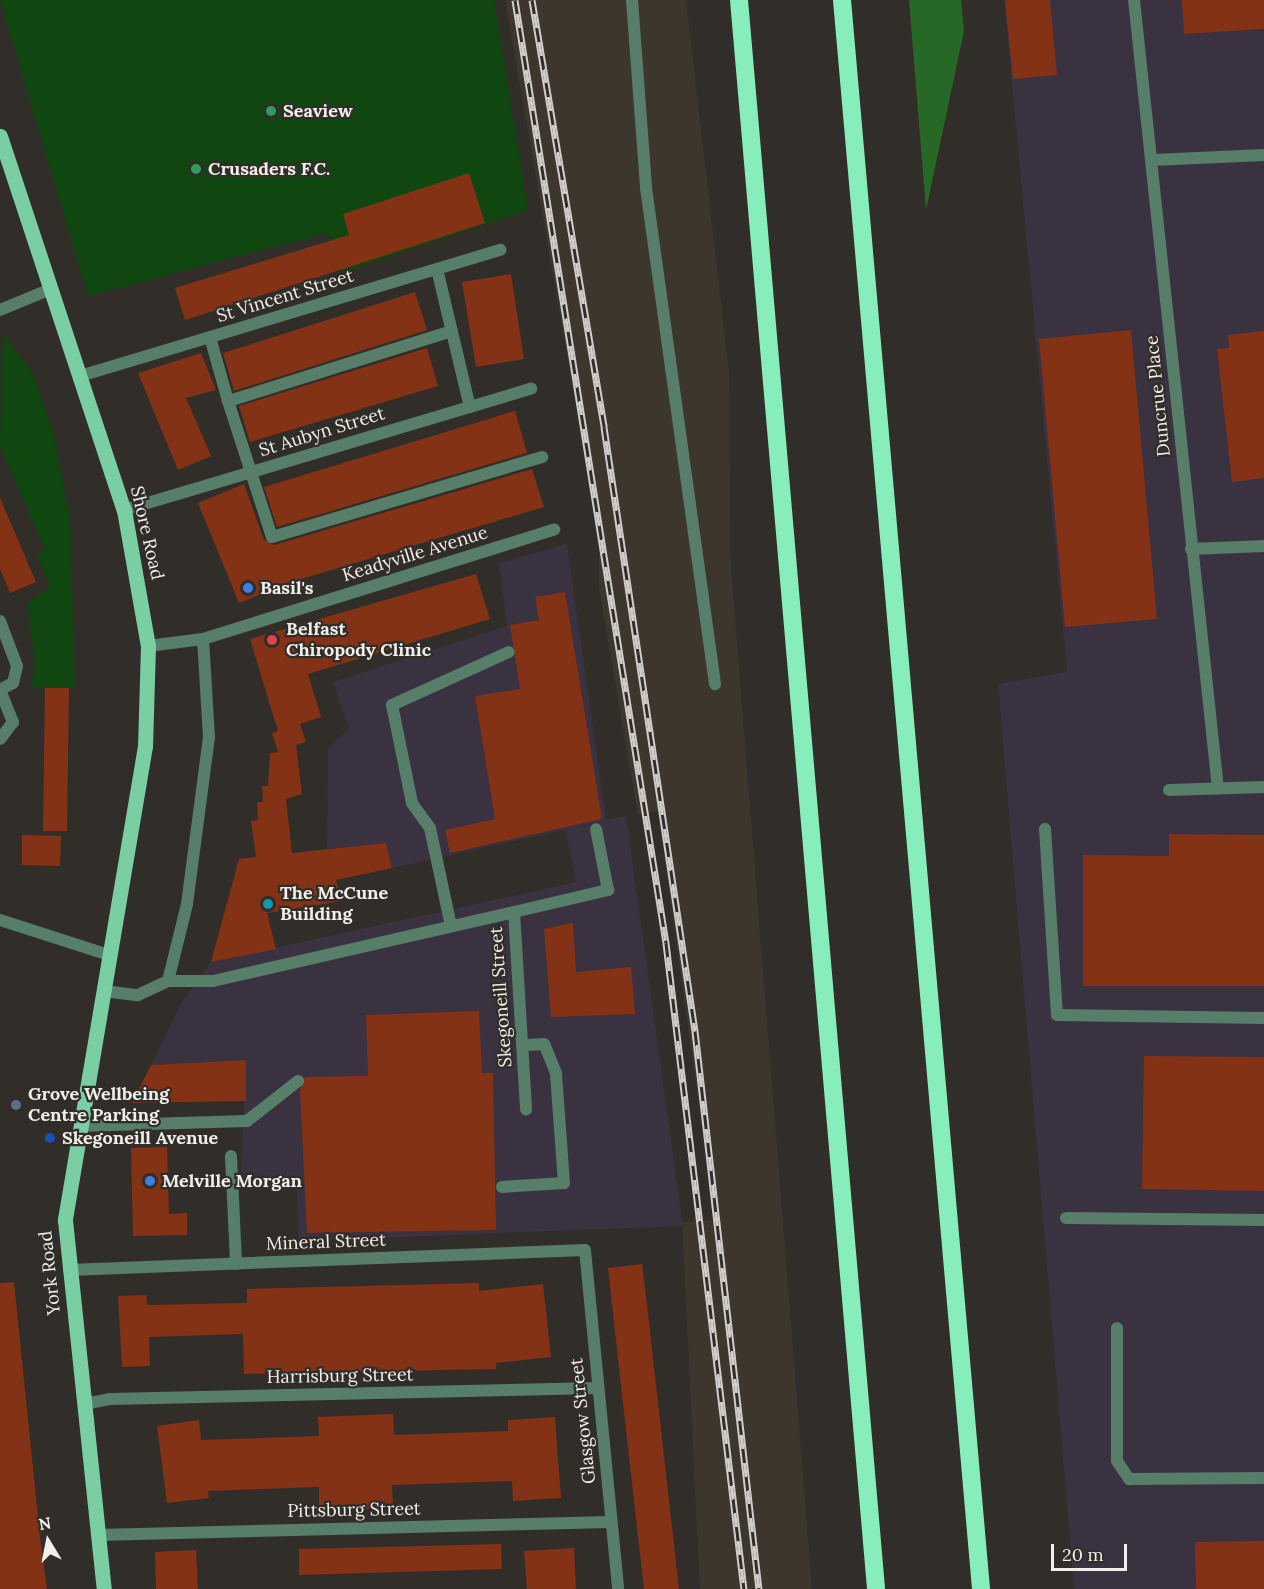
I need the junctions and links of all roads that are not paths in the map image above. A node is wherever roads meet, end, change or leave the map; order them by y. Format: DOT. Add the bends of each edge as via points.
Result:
graph roads {
  1 [pos="632,0"];
  2 [pos="739,0"];
  3 [pos="842,0"];
  4 [pos="1134,0"];
  5 [pos="2,146"];
  6 [pos="1264,155"];
  7 [pos="1154,160"];
  8 [pos="501,250"];
  9 [pos="437,269"];
  10 [pos="51,289"];
  11 [pos="0,309"];
  12 [pos="452,331"];
  13 [pos="210,337"];
  14 [pos="80,376"];
  15 [pos="531,389"];
  16 [pos="228,401"];
  17 [pos="470,407"];
  18 [pos="542,457"];
  19 [pos="251,472"];
  20 [pos="124,510"];
  21 [pos="554,530"];
  22 [pos="1264,546"];
  23 [pos="1191,549"];
  24 [pos="0,621"];
  25 [pos="202,639"];
  26 [pos="148,646"];
  27 [pos="509,652"];
  28 [pos="715,684"];
  29 [pos="0,690"];
  30 [pos="0,740"];
  31 [pos="1264,787"];
  32 [pos="1218,789"];
  33 [pos="1169,790"];
  34 [pos="596,829"];
  35 [pos="1045,830"];
  36 [pos="514,912"];
  37 [pos="0,920"];
  38 [pos="451,926"];
  39 [pos="109,955"];
  40 [pos="168,981"];
  41 [pos="102,990"];
  42 [pos="1264,1018"];
  43 [pos="522,1045"];
  44 [pos="298,1082"];
  45 [pos="526,1110"];
  46 [pos="80,1126"];
  47 [pos="231,1156"];
  48 [pos="502,1187"];
  49 [pos="1066,1218"];
  50 [pos="1264,1220"];
  51 [pos="585,1250"];
  52 [pos="236,1264"];
  53 [pos="69,1270"];
  54 [pos="1117,1328"];
  55 [pos="598,1388"];
  56 [pos="84,1404"];
  57 [pos="1264,1478"];
  58 [pos="611,1522"];
  59 [pos="98,1535"];
  60 [pos="104,1589"];
  61 [pos="618,1589"];
  62 [pos="876,1589"];
  63 [pos="981,1589"];
  1 -- 28 [label="street" via="647,200"];
  2 -- 62 [label="highway"];
  3 -- 63 [label="highway"];
  4 -- 7 [label="street, Duncrue Place"];
  5 -- 10 [label="main road, Shore Road"];
  6 -- 7 [label="street"];
  7 -- 23 [label="street, Duncrue Place"];
  8 -- 9 [label="street, St Vincent Street"];
  9 -- 12 [label="street"];
  9 -- 13 [label="street, St Vincent Street"];
  10 -- 11 [label="street"];
  10 -- 14 [label="main road, Shore Road"];
  12 -- 16 [label="street"];
  12 -- 17 [label="street"];
  13 -- 14 [label="street, St Vincent Street"];
  13 -- 16 [label="street"];
  14 -- 20 [label="main road, Shore Road"];
  15 -- 17 [label="street, St Aubyn Street"];
  16 -- 19 [label="street"];
  17 -- 19 [label="street, St Aubyn Street"];
  18 -- 19 [label="street" via="272,537"];
  19 -- 20 [label="street, St Aubyn Street"];
  20 -- 26 [label="main road, Shore Road"];
  21 -- 25 [label="street, Keadyville Avenue"];
  22 -- 23 [label="street"];
  23 -- 32 [label="street, Duncrue Place"];
  24 -- 29 [label="street" via="17,666 13,683"];
  25 -- 26 [label="street, Keadyville Avenue"];
  25 -- 40 [label="street" via="209,737 187,904"];
  26 -- 39 [label="main road, Shore Road" via="145,746"];
  27 -- 38 [label="street" via="392,705 412,803 429,828"];
  29 -- 30 [label="street" via="13,722"];
  31 -- 32 [label="street"];
  32 -- 33 [label="street"];
  34 -- 36 [label="street" via="608,890"];
  35 -- 42 [label="street" via="1056,1015"];
  36 -- 38 [label="street, Skegoneill Street"];
  36 -- 43 [label="street, Skegoneill Street"];
  37 -- 39 [label="street"];
  38 -- 40 [label="street, Skegoneill Street" via="213,981"];
  39 -- 41 [label="main road, York Road"];
  40 -- 41 [label="street" via="138,995"];
  41 -- 46 [label="main road, York Road"];
  43 -- 45 [label="street, Skegoneill Street"];
  43 -- 48 [label="street" via="544,1044 556,1073 564,1183"];
  44 -- 46 [label="street" via="247,1121"];
  46 -- 53 [label="main road, York Road" via="65,1205"];
  47 -- 52 [label="street"];
  49 -- 50 [label="street"];
  51 -- 52 [label="street, Mineral Street"];
  51 -- 55 [label="street, Glasgow Street"];
  52 -- 53 [label="street, Mineral Street"];
  53 -- 56 [label="main road, York Road"];
  54 -- 57 [label="street" via="1117,1461 1129,1479"];
  55 -- 56 [label="street, Harrisburg Street" via="110,1399"];
  55 -- 58 [label="street, Glasgow Street"];
  56 -- 59 [label="main road, York Road"];
  58 -- 59 [label="street, Pittsburg Street"];
  58 -- 61 [label="street, Glasgow Street"];
  59 -- 60 [label="main road, York Road"];
}
